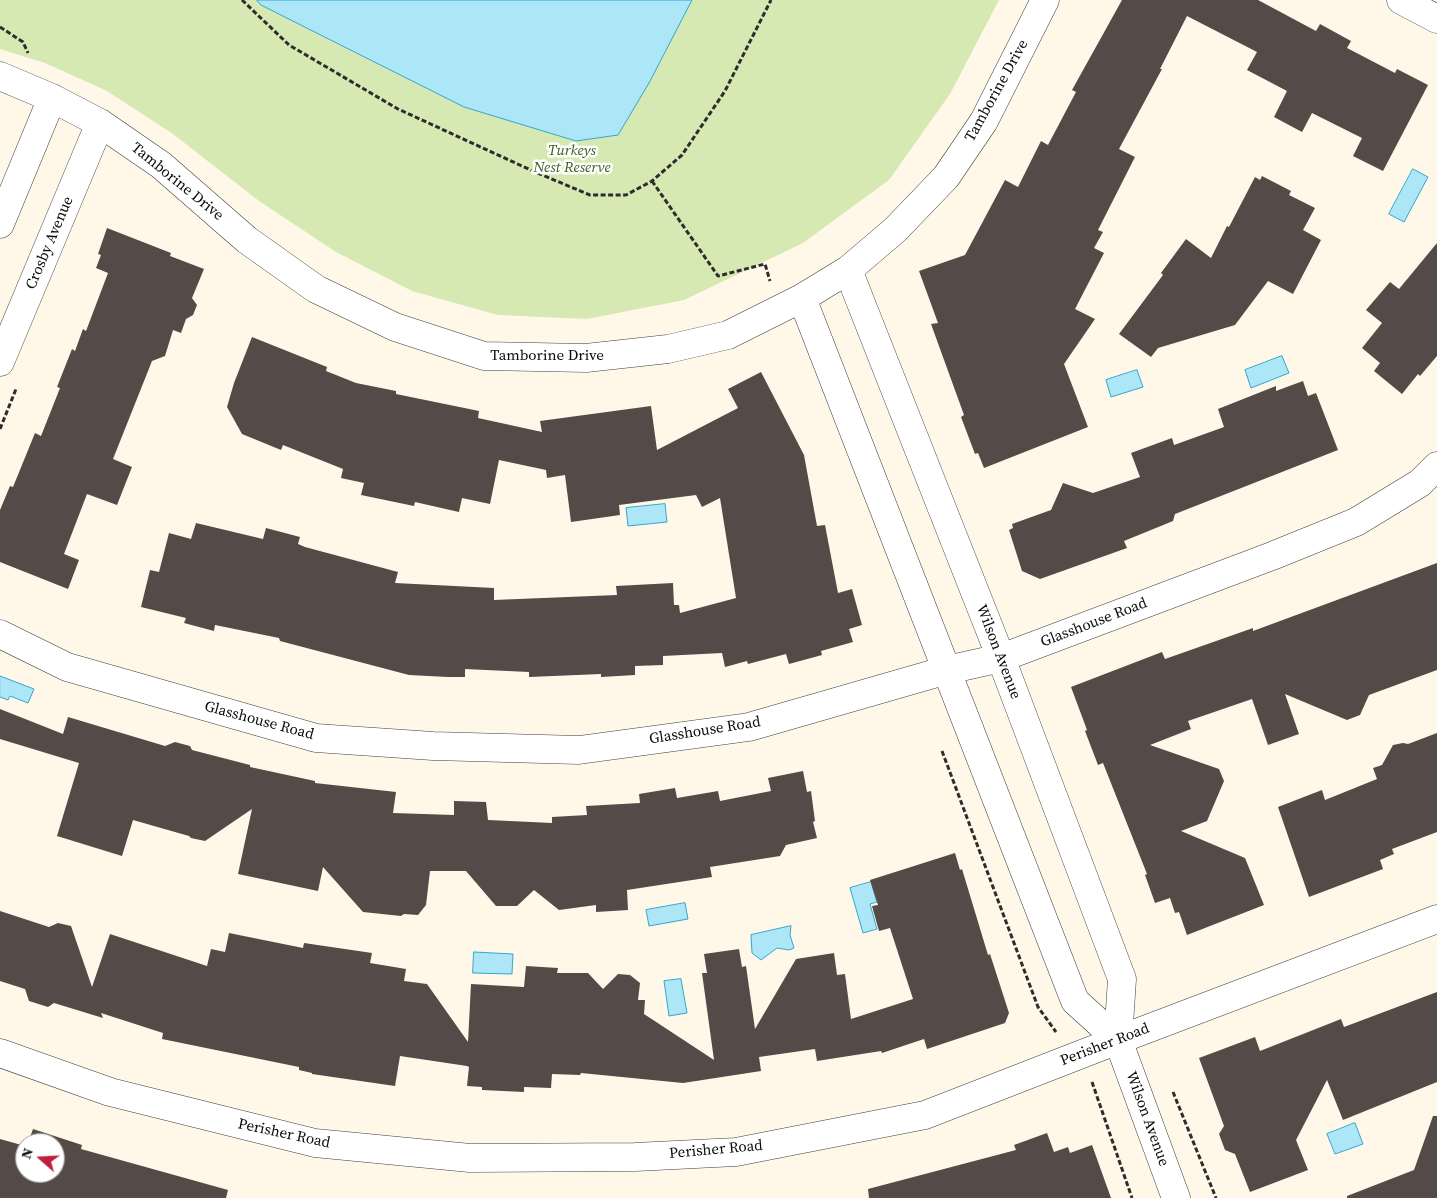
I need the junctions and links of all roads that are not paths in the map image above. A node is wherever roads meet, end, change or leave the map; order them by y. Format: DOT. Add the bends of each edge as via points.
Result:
graph roads {
  1 [pos="1045,0"];
  2 [pos="1401,0"];
  3 [pos="1437,19"];
  4 [pos="0,76"];
  5 [pos="52,98"];
  6 [pos="100,123"];
  7 [pos="0,224"];
  8 [pos="848,270"];
  9 [pos="802,298"];
  10 [pos="0,362"];
  11 [pos="1437,466"];
  12 [pos="0,634"];
  13 [pos="1001,658"];
  14 [pos="947,670"];
  15 [pos="1437,919"];
  16 [pos="1118,1040"];
  17 [pos="0,1053"];
  18 [pos="1176,1198"];
  1 -- 8 [label="street, Tamborine Drive" via="984,121 946,177 895,230"];
  2 -- 3 [label="street"];
  4 -- 5 [label="street, Tamborine Drive"];
  5 -- 6 [label="street, Tamborine Drive"];
  5 -- 7 [label="street"];
  6 -- 9 [label="street, Tamborine Drive" via="161,165 247,240 316,290 395,327 484,356 586,358 668,349 728,335"];
  6 -- 10 [label="street, Crosby Avenue"];
  8 -- 9 [label="street, Tamborine Drive"];
  8 -- 13 [label="street, Wilson Avenue"];
  9 -- 14 [label="street, Wilson Avenue"];
  11 -- 13 [label="street, Glasshouse Road" via="1420,483 1356,522"];
  12 -- 14 [label="street, Glasshouse Road" via="67,668 316,738 433,746 579,750 749,727"];
  13 -- 14 [label="street, Glasshouse Road"];
  13 -- 16 [label="street, Wilson Avenue" via="1122,979"];
  14 -- 16 [label="street, Wilson Avenue" via="1075,1001"];
  15 -- 16 [label="street, Perisher Road"];
  16 -- 17 [label="street, Perisher Road" via="925,1116 736,1152 626,1157 470,1158 315,1143 110,1092"];
  16 -- 18 [label="street, Wilson Avenue"];
}
